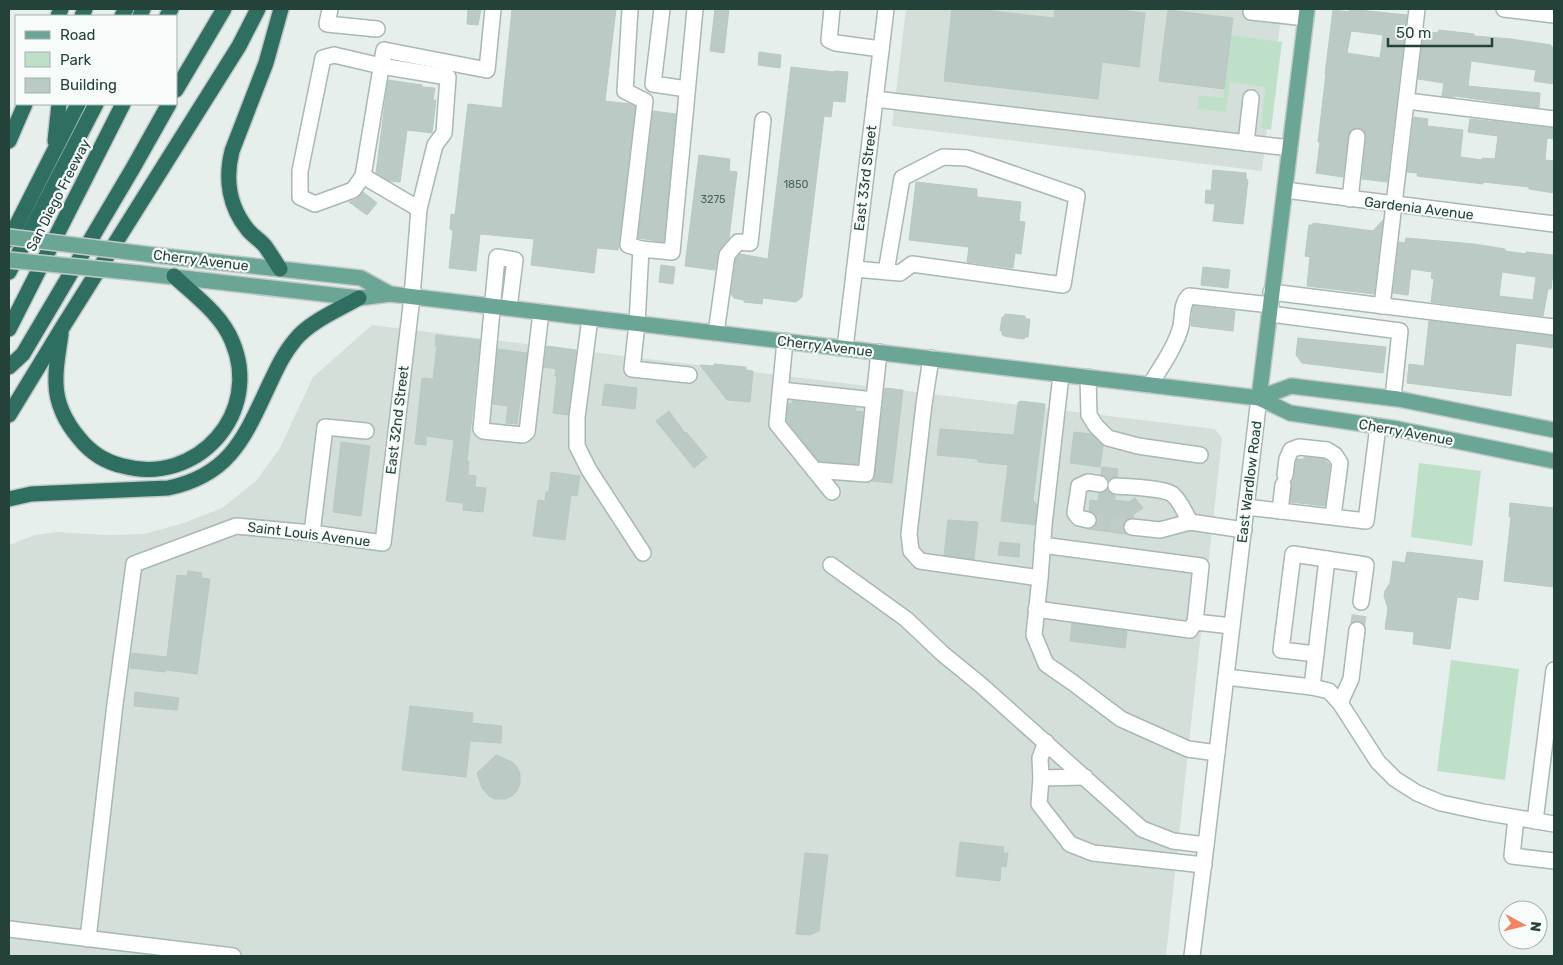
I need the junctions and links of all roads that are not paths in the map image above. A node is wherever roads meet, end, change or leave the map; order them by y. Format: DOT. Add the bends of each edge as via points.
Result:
graph roads {
  1 [pos="258,9"];
  2 [pos="280,9"];
  3 [pos="330,9"];
  4 [pos="493,9"];
  5 [pos="630,9"];
  6 [pos="662,9"];
  7 [pos="695,9"];
  8 [pos="832,9"];
  9 [pos="886,9"];
  10 [pos="1417,9"];
  11 [pos="1504,9"];
  12 [pos="1251,12"];
  13 [pos="1307,13"];
  14 [pos="220,15"];
  15 [pos="1554,15"];
  16 [pos="377,29"];
  17 [pos="881,49"];
  18 [pos="381,66"];
  19 [pos="178,87"];
  20 [pos="687,89"];
  21 [pos="1251,98"];
  22 [pos="875,99"];
  23 [pos="1406,100"];
  24 [pos="25,105"];
  25 [pos="59,105"];
  26 [pos="78,105"];
  27 [pos="95,105"];
  28 [pos="122,105"];
  29 [pos="168,105"];
  30 [pos="1554,119"];
  31 [pos="763,120"];
  32 [pos="1357,137"];
  33 [pos="9,141"];
  34 [pos="1246,143"];
  35 [pos="1290,148"];
  36 [pos="54,152"];
  37 [pos="363,176"];
  38 [pos="1285,190"];
  39 [pos="1350,199"];
  40 [pos="1394,205"];
  41 [pos="419,209"];
  42 [pos="1554,224"];
  43 [pos="9,239"];
  44 [pos="641,249"];
  45 [pos="9,260"];
  46 [pos="854,268"];
  47 [pos="280,269"];
  48 [pos="9,272"];
  49 [pos="886,272"];
  50 [pos="174,276"];
  51 [pos="390,294"];
  52 [pos="412,297"];
  53 [pos="359,298"];
  54 [pos="1271,304"];
  55 [pos="492,306"];
  56 [pos="1382,306"];
  57 [pos="508,308"];
  58 [pos="541,312"];
  59 [pos="590,318"];
  60 [pos="637,324"];
  61 [pos="1554,327"];
  62 [pos="62,328"];
  63 [pos="9,329"];
  64 [pos="716,333"];
  65 [pos="785,341"];
  66 [pos="845,348"];
  67 [pos="879,352"];
  68 [pos="930,358"];
  69 [pos="9,367"];
  70 [pos="1061,374"];
  71 [pos="689,375"];
  72 [pos="1088,378"];
  73 [pos="1150,385"];
  74 [pos="781,390"];
  75 [pos="1259,398"];
  76 [pos="1393,398"];
  77 [pos="874,400"];
  78 [pos="9,415"];
  79 [pos="1516,422"];
  80 [pos="1554,422"];
  81 [pos="1378,426"];
  82 [pos="1554,430"];
  83 [pos="366,431"];
  84 [pos="1200,455"];
  85 [pos="1554,462"];
  86 [pos="814,470"];
  87 [pos="1100,484"];
  88 [pos="1116,486"];
  89 [pos="832,492"];
  90 [pos="9,499"];
  91 [pos="1246,507"];
  92 [pos="1280,511"];
  93 [pos="1333,516"];
  94 [pos="1088,520"];
  95 [pos="1190,522"];
  96 [pos="1132,527"];
  97 [pos="1244,530"];
  98 [pos="312,533"];
  99 [pos="382,543"];
  100 [pos="1042,545"];
  101 [pos="643,553"];
  102 [pos="1327,559"];
  103 [pos="831,565"];
  104 [pos="1040,578"];
  105 [pos="1361,602"];
  106 [pos="1036,609"];
  107 [pos="1195,622"];
  108 [pos="1232,626"];
  109 [pos="1357,630"];
  110 [pos="1316,654"];
  111 [pos="1554,670"];
  112 [pos="1226,677"];
  113 [pos="1312,687"];
  114 [pos="1340,703"];
  115 [pos="1046,742"];
  116 [pos="1217,753"];
  117 [pos="1085,777"];
  118 [pos="1041,778"];
  119 [pos="1516,818"];
  120 [pos="1535,821"];
  121 [pos="1554,824"];
  122 [pos="1206,845"];
  123 [pos="1554,861"];
  124 [pos="1204,865"];
  125 [pos="9,929"];
  126 [pos="88,939"];
  127 [pos="233,956"];
  128 [pos="1192,956"];
  1 -- 62 [label="highway" via="239,46"];
  2 -- 47 [label="highway" via="266,63 232,151 228,178 233,205 240,218"];
  3 -- 16 [label="street" via="327,24"];
  4 -- 18 [label="street" via="487,70 384,50"];
  5 -- 44 [label="street" via="625,91 645,101 628,245"];
  6 -- 20 [label="street" via="654,84"];
  7 -- 20 [label="street"];
  8 -- 17 [label="street" via="829,40"];
  9 -- 17 [label="street, East 33rd Street"];
  10 -- 23 [label="street"];
  11 -- 15 [label="street"];
  12 -- 13 [label="street"];
  13 -- 35 [label="main road, East Wardlow Road"];
  14 -- 19 [label="highway"];
  17 -- 22 [label="street, East 33rd Street"];
  18 -- 37 [label="street"];
  18 -- 37 [label="street" via="334,55 324,58 300,171 300,197 315,204 353,190"];
  18 -- 41 [label="street, East 32nd Street" via="448,77 444,133 435,145"];
  20 -- 44 [label="street" via="672,252"];
  21 -- 34 [label="street"];
  22 -- 34 [label="street"];
  22 -- 46 [label="street, East 33rd Street"];
  23 -- 30 [label="street"];
  23 -- 40 [label="street"];
  24 -- 33 [label="highway"];
  25 -- 36 [label="highway"];
  26 -- 36 [label="highway, San Diego Freeway"];
  27 -- 48 [label="highway"];
  28 -- 63 [label="highway, San Diego Freeway"];
  29 -- 69 [label="highway" via="23,354"];
  31 -- 64 [label="street" via="750,243 738,242 727,255"];
  32 -- 39 [label="street"];
  34 -- 35 [label="street"];
  35 -- 38 [label="main road, East Wardlow Road"];
  36 -- 43 [label="highway, San Diego Freeway"];
  37 -- 41 [label="street"];
  38 -- 39 [label="street, Gardenia Avenue"];
  38 -- 54 [label="main road, East Wardlow Road"];
  39 -- 40 [label="street, Gardenia Avenue"];
  40 -- 42 [label="street, Gardenia Avenue"];
  40 -- 56 [label="street"];
  41 -- 52 [label="street, East 32nd Street"];
  43 -- 47 [label="main road, Cherry Avenue, bridge"];
  44 -- 60 [label="street"];
  45 -- 50 [label="main road, Cherry Avenue, bridge"];
  46 -- 49 [label="street"];
  46 -- 66 [label="street, East 33rd Street"];
  47 -- 51 [label="main road, Cherry Avenue" via="361,278"];
  49 -- 49 [label="street" via="900,273 912,264 1063,284 1077,196 967,158 943,157 902,178"];
  50 -- 53 [label="main road, Cherry Avenue"];
  50 -- 62 [label="highway" via="226,328 236,352 241,378 236,404 225,429 206,450 183,463 156,470 130,468 102,458 82,443 60,408 56,383"];
  51 -- 52 [label="main road, Cherry Avenue"];
  51 -- 53 [label="main road, Cherry Avenue"];
  52 -- 55 [label="main road, Cherry Avenue"];
  52 -- 99 [label="street, East 32nd Street"];
  53 -- 90 [label="highway" via="296,338 280,361 242,440 226,459 199,479 168,488 52,492"];
  54 -- 56 [label="street"];
  54 -- 73 [label="street" via="1188,296 1184,300 1176,338"];
  54 -- 75 [label="main road, East Wardlow Road"];
  54 -- 76 [label="street" via="1400,330"];
  55 -- 57 [label="main road, Cherry Avenue"];
  55 -- 57 [label="street" via="497,257 515,260"];
  55 -- 58 [label="street" via="480,429 483,432 523,435 527,432"];
  56 -- 61 [label="street"];
  57 -- 58 [label="main road, Cherry Avenue"];
  58 -- 59 [label="main road, Cherry Avenue"];
  59 -- 60 [label="main road, Cherry Avenue"];
  59 -- 101 [label="street" via="577,417 577,446"];
  60 -- 64 [label="main road, Cherry Avenue"];
  60 -- 71 [label="street" via="632,369"];
  62 -- 78 [label="highway"];
  64 -- 65 [label="main road, Cherry Avenue"];
  65 -- 66 [label="main road, Cherry Avenue"];
  65 -- 74 [label="street"];
  66 -- 67 [label="main road, Cherry Avenue"];
  67 -- 68 [label="main road, Cherry Avenue"];
  67 -- 77 [label="street"];
  68 -- 70 [label="main road, Cherry Avenue"];
  68 -- 104 [label="street" via="909,534 911,551 920,561"];
  70 -- 72 [label="main road, Cherry Avenue"];
  70 -- 100 [label="street"];
  72 -- 73 [label="main road, Cherry Avenue"];
  72 -- 84 [label="street" via="1089,415 1108,438"];
  73 -- 75 [label="main road, Cherry Avenue"];
  74 -- 77 [label="street"];
  74 -- 86 [label="street" via="777,424"];
  75 -- 76 [label="main road, Cherry Avenue" via="1291,386"];
  75 -- 81 [label="main road, Cherry Avenue" via="1290,413"];
  75 -- 91 [label="street, East Wardlow Road"];
  76 -- 79 [label="main road, Cherry Avenue"];
  77 -- 86 [label="street" via="866,474"];
  79 -- 80 [label="street, Cherry Avenue"];
  79 -- 82 [label="main road, Cherry Avenue"];
  81 -- 85 [label="main road, Cherry Avenue"];
  81 -- 93 [label="street" via="1366,521"];
  83 -- 98 [label="street" via="325,427"];
  86 -- 89 [label="street"];
  87 -- 94 [label="street" via="1088,482 1079,486 1075,513 1079,518"];
  88 -- 95 [label="street" via="1174,495"];
  91 -- 92 [label="street"];
  91 -- 97 [label="street, East Wardlow Road"];
  92 -- 93 [label="street"];
  92 -- 93 [label="street" via="1287,459 1291,450 1299,447 1327,450 1340,463"];
  95 -- 96 [label="street" via="1160,530"];
  95 -- 97 [label="street"];
  97 -- 108 [label="street, East Wardlow Road"];
  98 -- 99 [label="street, Saint Louis Avenue"];
  98 -- 126 [label="street, Saint Louis Avenue" via="236,526 134,564"];
  100 -- 104 [label="street"];
  100 -- 107 [label="street" via="1201,566"];
  102 -- 105 [label="street" via="1366,565"];
  102 -- 110 [label="street"];
  102 -- 110 [label="street" via="1293,554 1281,650"];
  103 -- 115 [label="street" via="906,619"];
  104 -- 106 [label="street"];
  106 -- 107 [label="street" via="1190,630"];
  106 -- 116 [label="street" via="1034,635 1046,664 1121,720 1188,749"];
  107 -- 108 [label="street"];
  108 -- 112 [label="street, East Wardlow Road"];
  109 -- 114 [label="street" via="1351,678"];
  110 -- 113 [label="street"];
  111 -- 120 [label="street"];
  112 -- 113 [label="street"];
  112 -- 116 [label="street, East Wardlow Road"];
  113 -- 114 [label="street" via="1329,691"];
  114 -- 119 [label="street" via="1378,762 1395,780 1440,803"];
  115 -- 117 [label="street"];
  115 -- 118 [label="street" via="1040,758"];
  116 -- 122 [label="street, East Wardlow Road"];
  117 -- 118 [label="street"];
  117 -- 122 [label="street" via="1142,829 1173,842"];
  118 -- 124 [label="street" via="1039,804 1070,844 1094,853"];
  119 -- 120 [label="street"];
  119 -- 123 [label="street" via="1512,856"];
  120 -- 121 [label="street"];
  122 -- 124 [label="street, East Wardlow Road"];
  124 -- 128 [label="street, East Wardlow Road"];
  125 -- 126 [label="street"];
  126 -- 127 [label="street"];
}
